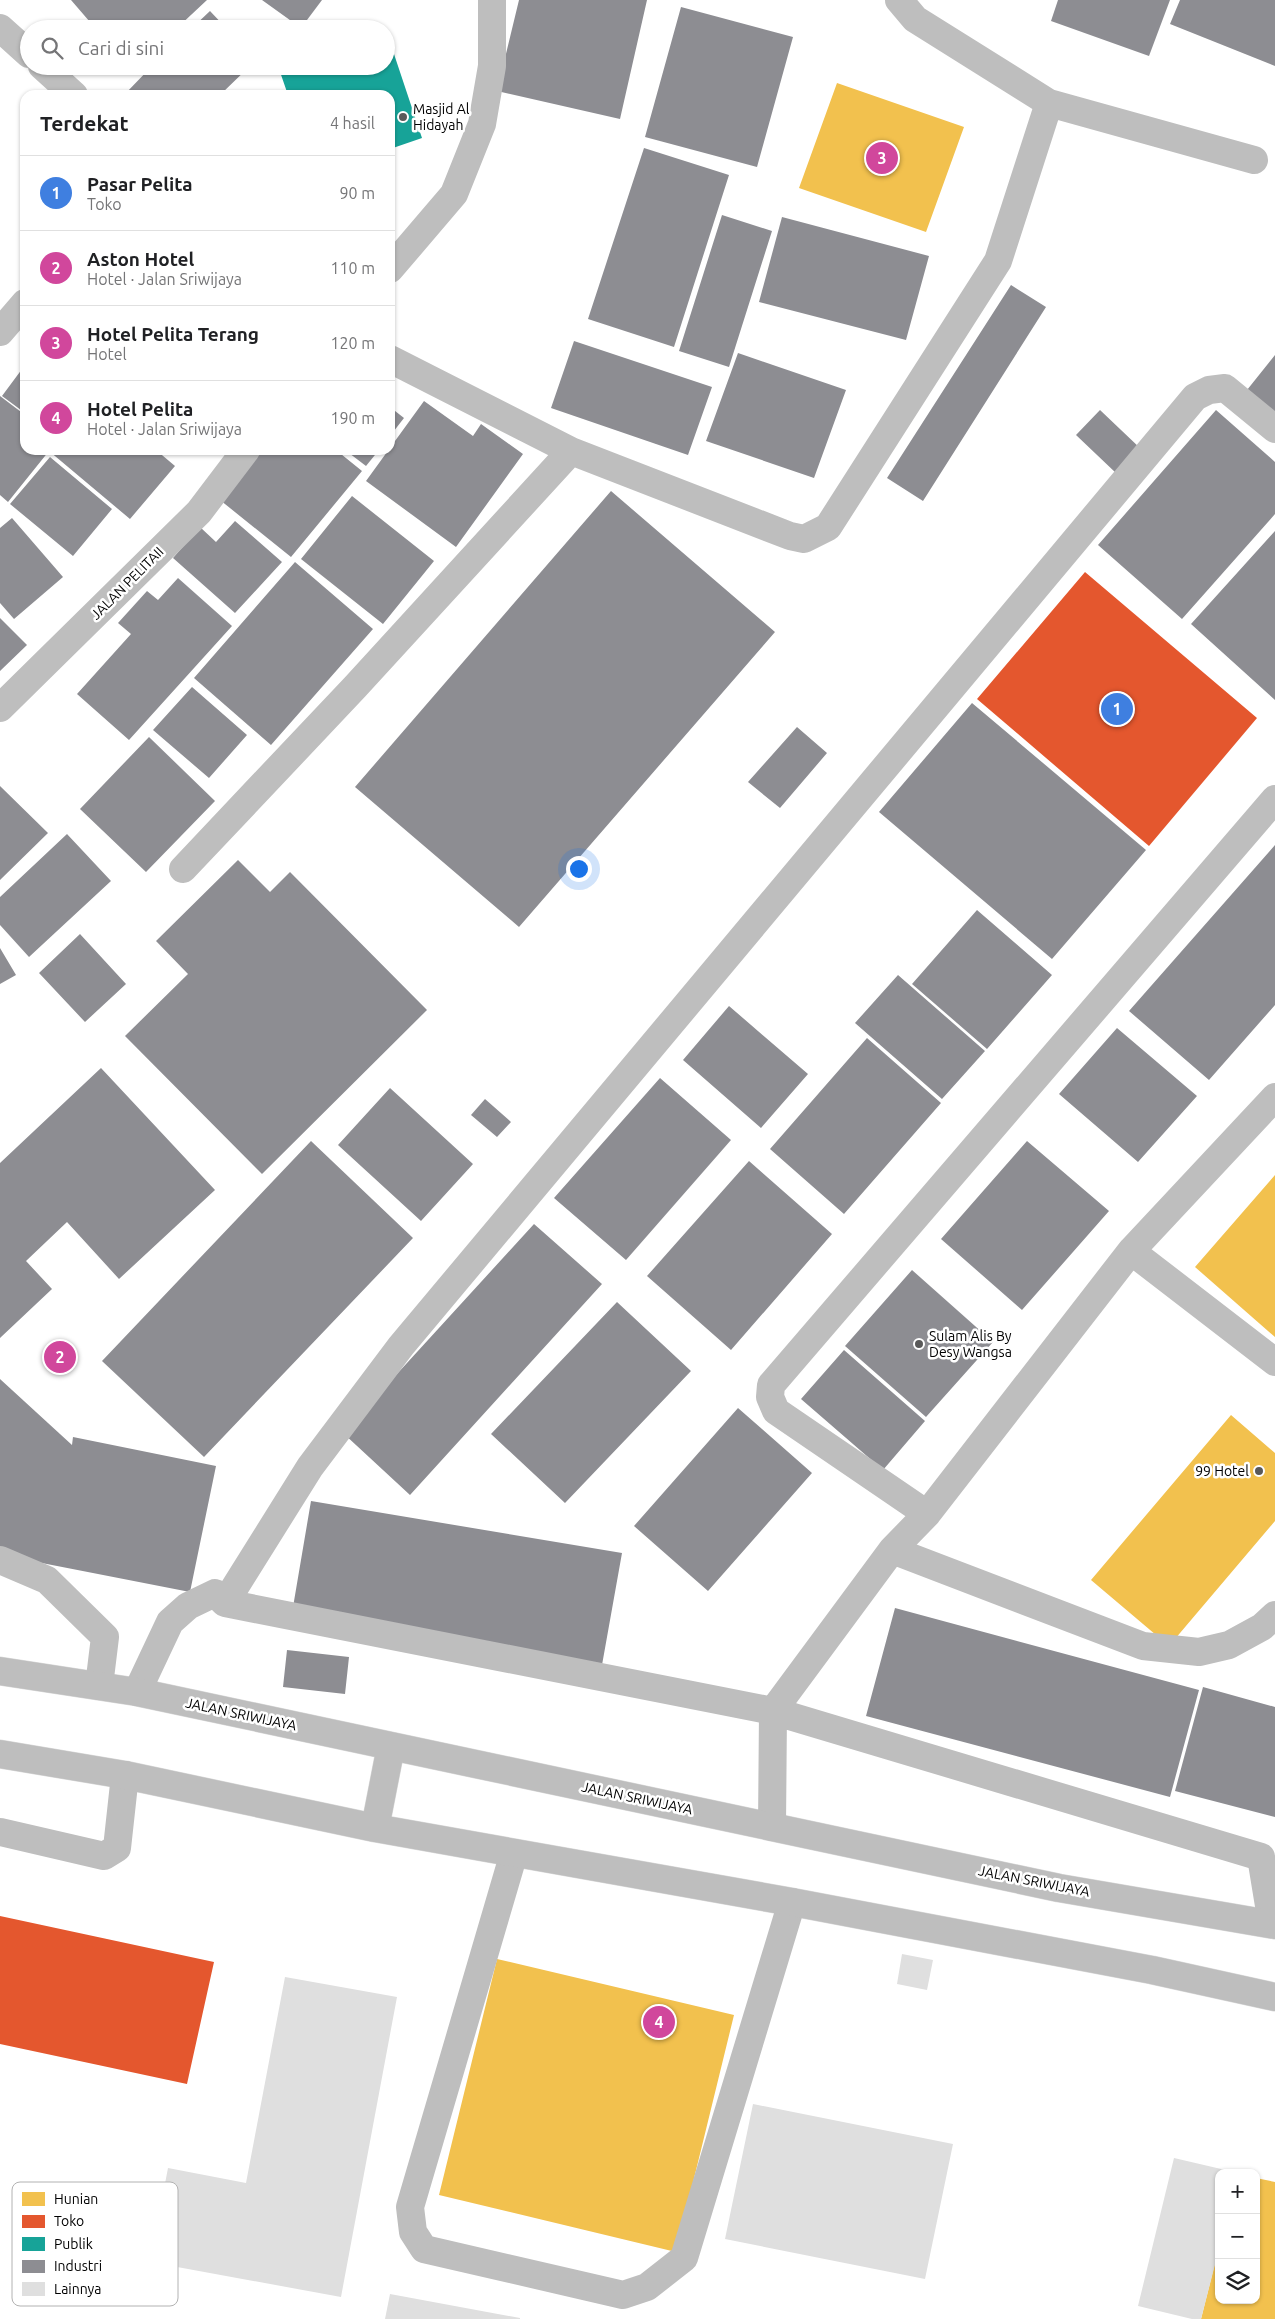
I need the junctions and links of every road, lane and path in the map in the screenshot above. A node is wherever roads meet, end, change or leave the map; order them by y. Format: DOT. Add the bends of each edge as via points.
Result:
graph roads {
  1 [pos="492,0"];
  2 [pos="899,0"];
  3 [pos="0,28"];
  4 [pos="20,46"];
  5 [pos="52,75"];
  6 [pos="68,90"];
  7 [pos="1049,103"];
  8 [pos="1254,160"];
  9 [pos="395,263"];
  10 [pos="20,309"];
  11 [pos="0,332"];
  12 [pos="395,362"];
  13 [pos="1275,429"];
  14 [pos="571,451"];
  15 [pos="242,455"];
  16 [pos="0,708"];
  17 [pos="1275,799"];
  18 [pos="183,869"];
  19 [pos="1275,1096"];
  20 [pos="1131,1251"];
  21 [pos="1275,1362"];
  22 [pos="927,1514"];
  23 [pos="892,1550"];
  24 [pos="0,1560"];
  25 [pos="225,1603"];
  26 [pos="1275,1615"];
  27 [pos="0,1671"];
  28 [pos="99,1686"];
  29 [pos="136,1692"];
  30 [pos="773,1711"];
  31 [pos="391,1746"];
  32 [pos="0,1754"];
  33 [pos="125,1774"];
  34 [pos="772,1827"];
  35 [pos="375,1828"];
  36 [pos="0,1832"];
  37 [pos="1268,1850"];
  38 [pos="514,1853"];
  39 [pos="792,1902"];
  40 [pos="1274,1925"];
  41 [pos="1275,1997"];
  1 -- 9 [label="main road" via="492,66 482,124 454,194"];
  2 -- 7 [label="main road" via="915,19"];
  3 -- 4 [label="main road"];
  5 -- 6 [label="main road"];
  7 -- 8 [label="main road"];
  7 -- 14 [label="main road" via="998,261 828,527 804,539 790,536"];
  10 -- 11 [label="main road"];
  12 -- 14 [label="main road"];
  13 -- 25 [label="main road" via="1225,388 1209,390 1194,397 401,1346 310,1467"];
  14 -- 18 [label="main road"];
  15 -- 16 [label="main road, JALAN PELITAII" via="199,512"];
  17 -- 22 [label="main road" via="771,1385 770,1397 776,1411"];
  19 -- 20 [label="main road"];
  20 -- 21 [label="main road"];
  20 -- 22 [label="main road"];
  22 -- 23 [label="main road"];
  23 -- 26 [label="main road" via="1143,1646 1199,1652 1229,1645 1262,1627"];
  23 -- 30 [label="main road"];
  24 -- 28 [label="main road" via="47,1580 105,1637"];
  25 -- 29 [label="main road" via="215,1593 188,1606 170,1622"];
  25 -- 30 [label="main road"];
  27 -- 28 [label="main road, JALAN SRIWIJAYA"];
  28 -- 29 [label="main road, JALAN SRIWIJAYA"];
  29 -- 31 [label="main road, JALAN SRIWIJAYA"];
  30 -- 34 [label="main road"];
  30 -- 37 [label="main road"];
  31 -- 34 [label="main road, JALAN SRIWIJAYA"];
  31 -- 35 [label="main road"];
  32 -- 33 [label="main road"];
  33 -- 35 [label="main road"];
  33 -- 36 [label="main road" via="117,1848 109,1854 104,1856"];
  34 -- 40 [label="main road, JALAN SRIWIJAYA" via="1058,1888"];
  35 -- 38 [label="main road"];
  37 -- 40 [label="main road"];
  38 -- 39 [label="main road"];
  38 -- 39 [label="main road" via="410,2207 413,2232 424,2249 623,2295 647,2287 684,2258"];
  39 -- 41 [label="main road" via="1152,1970"];
}
